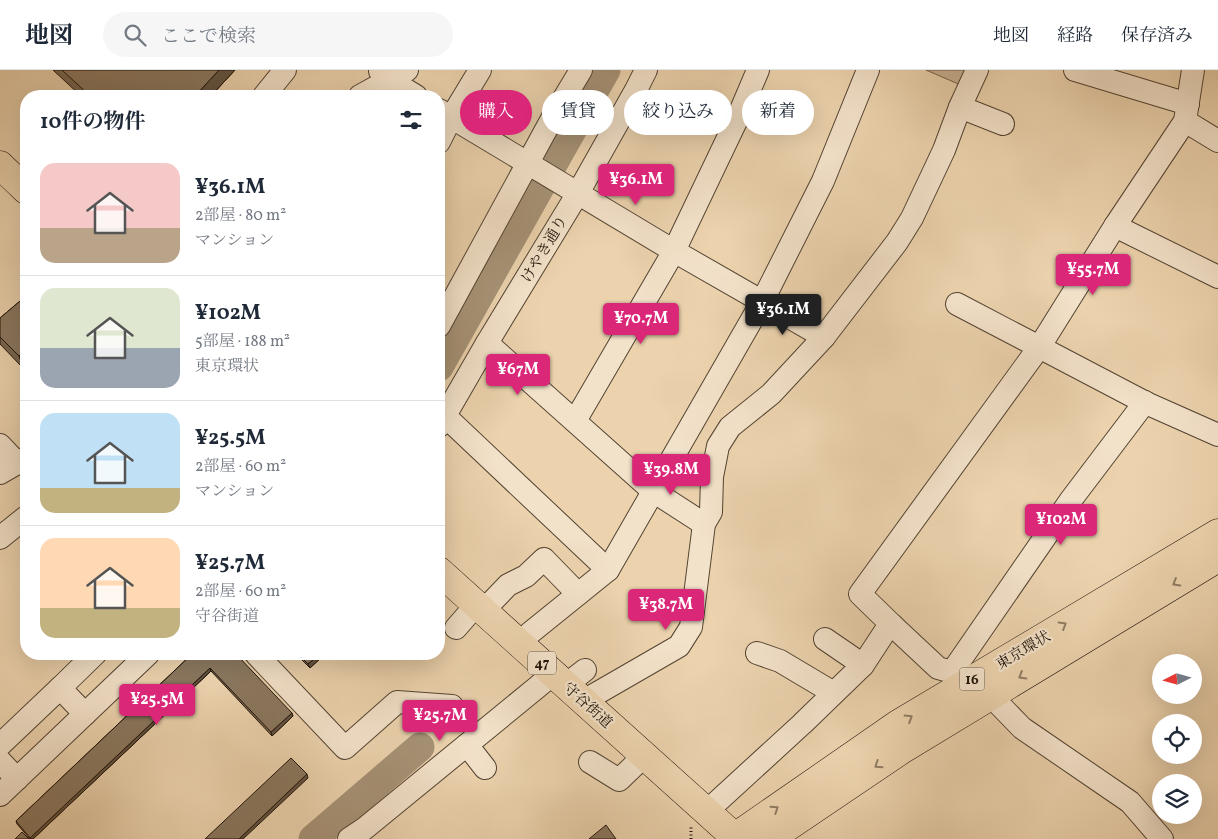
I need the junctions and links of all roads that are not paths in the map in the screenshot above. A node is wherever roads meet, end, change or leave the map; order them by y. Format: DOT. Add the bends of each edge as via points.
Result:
graph roads {
  1 [pos="285,70"];
  2 [pos="480,70"];
  3 [pos="581,70"];
  4 [pos="646,70"];
  5 [pos="758,70"];
  6 [pos="868,70"];
  7 [pos="977,70"];
  8 [pos="1075,70"];
  9 [pos="1193,70"];
  10 [pos="392,73"];
  11 [pos="269,90"];
  12 [pos="368,90"];
  13 [pos="410,90"];
  14 [pos="960,107"];
  15 [pos="1186,113"];
  16 [pos="445,114"];
  17 [pos="1003,124"];
  18 [pos="1218,141"];
  19 [pos="528,164"];
  20 [pos="0,165"];
  21 [pos="20,184"];
  22 [pos="578,193"];
  23 [pos="1115,226"];
  24 [pos="674,251"];
  25 [pos="1218,277"];
  26 [pos="762,302"];
  27 [pos="957,304"];
  28 [pos="445,315"];
  29 [pos="824,337"];
  30 [pos="487,343"];
  31 [pos="1040,346"];
  32 [pos="1145,402"];
  33 [pos="445,416"];
  34 [pos="575,421"];
  35 [pos="445,424"];
  36 [pos="1218,435"];
  37 [pos="0,445"];
  38 [pos="15,465"];
  39 [pos="652,491"];
  40 [pos="20,522"];
  41 [pos="704,524"];
  42 [pos="1218,533"];
  43 [pos="0,538"];
  44 [pos="1218,558"];
  45 [pos="608,570"];
  46 [pos="445,577"];
  47 [pos="578,594"];
  48 [pos="479,608"];
  49 [pos="892,625"];
  50 [pos="456,628"];
  51 [pos="825,639"];
  52 [pos="521,644"];
  53 [pos="757,653"];
  54 [pos="89,660"];
  55 [pos="142,660"];
  56 [pos="262,660"];
  57 [pos="862,665"];
  58 [pos="956,679"];
  59 [pos="573,684"];
  60 [pos="60,688"];
  61 [pos="832,694"];
  62 [pos="990,695"];
  63 [pos="447,705"];
  64 [pos="85,714"];
  65 [pos="0,745"];
  66 [pos="467,745"];
  67 [pos="644,756"];
  68 [pos="0,761"];
  69 [pos="590,762"];
  70 [pos="485,768"];
  71 [pos="17,779"];
  72 [pos="0,795"];
  73 [pos="699,818"];
  74 [pos="362,836"];
  75 [pos="734,838"];
  76 [pos="771,839"];
  77 [pos="1162,839"];
  1 -- 11 [label="street"];
  2 -- 16 [label="street"];
  3 -- 19 [label="street"];
  4 -- 22 [label="street, けやき通り"];
  5 -- 24 [label="street"];
  6 -- 26 [label="street" via="823,181"];
  7 -- 14 [label="street"];
  8 -- 15 [label="street"];
  9 -- 15 [label="street"];
  10 -- 12 [label="street"];
  10 -- 13 [label="street"];
  14 -- 17 [label="street"];
  14 -- 29 [label="street" via="912,218"];
  15 -- 18 [label="street"];
  15 -- 23 [label="street"];
  16 -- 19 [label="street"];
  19 -- 22 [label="street"];
  19 -- 28 [label="street"];
  20 -- 21 [label="main road"];
  22 -- 24 [label="street"];
  22 -- 30 [label="street, けやき通り"];
  23 -- 25 [label="street"];
  23 -- 31 [label="street"];
  24 -- 26 [label="street"];
  24 -- 34 [label="street"];
  26 -- 29 [label="street"];
  26 -- 39 [label="street"];
  27 -- 31 [label="street"];
  29 -- 41 [label="street" via="771,394 730,427 718,446 712,477 711,512"];
  30 -- 33 [label="street, けやき通り"];
  30 -- 34 [label="street"];
  31 -- 32 [label="street"];
  31 -- 49 [label="street" via="860,594"];
  32 -- 36 [label="street"];
  32 -- 58 [label="street" via="1070,501"];
  34 -- 39 [label="street"];
  35 -- 45 [label="street"];
  37 -- 38 [label="street"];
  39 -- 41 [label="street"];
  39 -- 45 [label="street"];
  40 -- 43 [label="street"];
  41 -- 59 [label="street" via="696,619 679,646 594,695"];
  58 -- 42 [label="main road, 東京環状 / 16, one-way"];
  44 -- 62 [label="main road, 東京環状 / 16, one-way"];
  45 -- 47 [label="street"];
  46 -- 48 [label="main road, 守谷街道 / 47"];
  47 -- 48 [label="street" via="544,559 526,576 508,585"];
  47 -- 52 [label="street"];
  48 -- 50 [label="street"];
  48 -- 52 [label="main road, 守谷街道 / 47"];
  49 -- 57 [label="street"];
  49 -- 58 [label="street" via="938,668"];
  51 -- 57 [label="street"];
  52 -- 59 [label="main road, 守谷街道 / 47"];
  53 -- 61 [label="street" via="780,662"];
  54 -- 60 [label="street"];
  55 -- 64 [label="street"];
  56 -- 63 [label="street" via="345,748 397,702"];
  57 -- 61 [label="street"];
  75 -- 58 [label="main road, 東京環状 / 16, one-way" via="898,724"];
  59 -- 66 [label="street"];
  59 -- 67 [label="main road, 守谷街道 / 47"];
  60 -- 64 [label="street"];
  60 -- 65 [label="street"];
  61 -- 73 [label="street"];
  62 -- 76 [label="main road, 東京環状 / 16, one-way" via="903,749"];
  62 -- 77 [label="street" via="1022,728 1130,802"];
  64 -- 71 [label="street"];
  66 -- 70 [label="street"];
  66 -- 74 [label="street"];
  67 -- 69 [label="street" via="619,780"];
  67 -- 73 [label="main road, 守谷街道 / 47"];
  68 -- 71 [label="street"];
  71 -- 72 [label="street"];
  73 -- 75 [label="main road, 守谷街道 / 47"];
}
